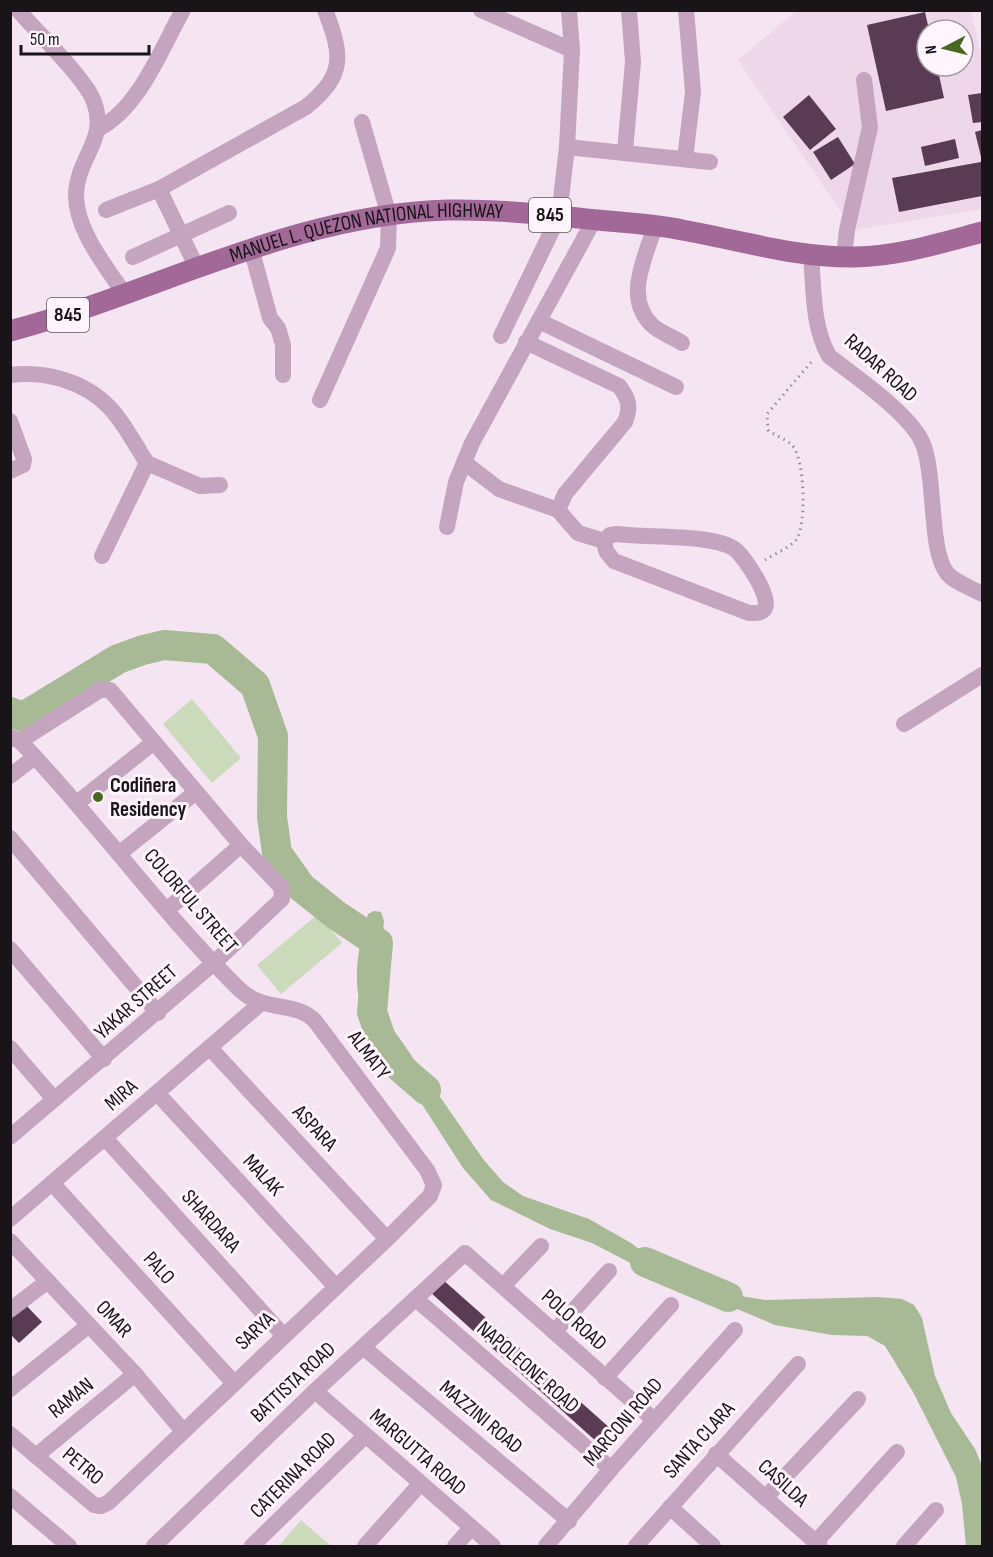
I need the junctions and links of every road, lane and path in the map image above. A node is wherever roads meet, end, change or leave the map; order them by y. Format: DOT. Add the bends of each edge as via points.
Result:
graph roads {
  1 [pos="18,10"];
  2 [pos="183,10"];
  3 [pos="325,10"];
  4 [pos="481,10"];
  5 [pos="569,10"];
  6 [pos="629,10"];
  7 [pos="686,10"];
  8 [pos="572,50"];
  9 [pos="864,81"];
  10 [pos="362,122"];
  11 [pos="99,128"];
  12 [pos="567,147"];
  13 [pos="625,151"];
  14 [pos="685,159"];
  15 [pos="710,162"];
  16 [pos="159,189"];
  17 [pos="106,210"];
  18 [pos="229,213"];
  19 [pos="390,216"];
  20 [pos="559,216"];
  21 [pos="594,220"];
  22 [pos="655,226"];
  23 [pos="982,232"];
  24 [pos="181,235"];
  25 [pos="251,248"];
  26 [pos="811,255"];
  27 [pos="844,256"];
  28 [pos="133,257"];
  29 [pos="196,266"];
  30 [pos="125,295"];
  31 [pos="540,321"];
  32 [pos="10,331"];
  33 [pos="501,336"];
  34 [pos="526,342"];
  35 [pos="682,342"];
  36 [pos="825,348"];
  37 [pos="10,375"];
  38 [pos="283,375"];
  39 [pos="676,387"];
  40 [pos="320,400"];
  41 [pos="10,420"];
  42 [pos="147,463"];
  43 [pos="465,463"];
  44 [pos="10,471"];
  45 [pos="220,485"];
  46 [pos="558,510"];
  47 [pos="447,527"];
  48 [pos="604,541"];
  49 [pos="102,556"];
  50 [pos="750,569"];
  51 [pos="982,594"];
  52 [pos="982,675"];
  53 [pos="904,724"];
  54 [pos="15,739"];
  55 [pos="154,742"];
  56 [pos="34,757"];
  57 [pos="10,776"];
  58 [pos="196,792"];
  59 [pos="77,803"];
  60 [pos="10,838"];
  61 [pos="241,845"];
  62 [pos="120,853"];
  63 [pos="167,910"];
  64 [pos="10,949"];
  65 [pos="215,962"];
  66 [pos="239,990"];
  67 [pos="260,1005"];
  68 [pos="158,1012"];
  69 [pos="10,1048"];
  70 [pos="210,1048"];
  71 [pos="104,1059"];
  72 [pos="157,1093"];
  73 [pos="54,1099"];
  74 [pos="10,1137"];
  75 [pos="105,1138"];
  76 [pos="52,1183"];
  77 [pos="434,1185"];
  78 [pos="10,1219"];
  79 [pos="387,1239"];
  80 [pos="10,1241"];
  81 [pos="541,1246"];
  82 [pos="465,1252"];
  83 [pos="609,1271"];
  84 [pos="48,1281"];
  85 [pos="503,1286"];
  86 [pos="336,1287"];
  87 [pos="416,1299"];
  88 [pos="671,1305"];
  89 [pos="10,1311"];
  90 [pos="89,1325"];
  91 [pos="735,1330"];
  92 [pos="554,1332"];
  93 [pos="284,1336"];
  94 [pos="363,1347"];
  95 [pos="798,1364"];
  96 [pos="135,1374"];
  97 [pos="605,1378"];
  98 [pos="233,1382"];
  99 [pos="10,1389"];
  100 [pos="315,1391"];
  101 [pos="858,1399"];
  102 [pos="654,1420"];
  103 [pos="182,1430"];
  104 [pos="10,1434"];
  105 [pos="365,1436"];
  106 [pos="897,1452"];
  107 [pos="716,1454"];
  108 [pos="36,1456"];
  109 [pos="611,1469"];
  110 [pos="420,1484"];
  111 [pos="10,1496"];
  112 [pos="765,1498"];
  113 [pos="101,1506"];
  114 [pos="670,1507"];
  115 [pos="936,1510"];
  116 [pos="569,1521"];
  117 [pos="471,1528"];
  118 [pos="818,1545"];
  119 [pos="69,1546"];
  120 [pos="154,1546"];
  121 [pos="252,1546"];
  122 [pos="365,1546"];
  123 [pos="454,1546"];
  124 [pos="493,1546"];
  125 [pos="546,1546"];
  126 [pos="636,1546"];
  127 [pos="713,1546"];
  128 [pos="904,1546"];
  1 -- 11 [label="street" via="94,100"];
  2 -- 11 [label="street" via="137,91 114,120"];
  3 -- 16 [label="street" via="338,64 325,92 306,107"];
  4 -- 8 [label="street"];
  5 -- 8 [label="street"];
  6 -- 13 [label="street" via="633,62"];
  7 -- 14 [label="street" via="693,92"];
  8 -- 12 [label="street"];
  9 -- 27 [label="street" via="870,127"];
  10 -- 19 [label="street"];
  11 -- 30 [label="street" via="81,169 76,193 78,209 88,239"];
  12 -- 13 [label="street"];
  12 -- 20 [label="street"];
  13 -- 14 [label="street"];
  14 -- 15 [label="street"];
  16 -- 17 [label="street"];
  16 -- 24 [label="street"];
  18 -- 24 [label="street"];
  19 -- 20 [label="main road, MANUEL L. QUEZON NATIONAL HIGHWAY / 845" via="448,210"];
  19 -- 25 [label="main road, MANUEL L. QUEZON NATIONAL HIGHWAY / 845" via="305,231"];
  19 -- 40 [label="street" via="388,249"];
  20 -- 21 [label="main road, MANUEL L. QUEZON NATIONAL HIGHWAY / 845"];
  20 -- 33 [label="street"];
  21 -- 22 [label="main road, MANUEL L. QUEZON NATIONAL HIGHWAY / 845"];
  21 -- 31 [label="street"];
  22 -- 26 [label="main road, MANUEL L. QUEZON NATIONAL HIGHWAY / 845"];
  22 -- 35 [label="street" via="637,285 637,298 643,315 655,328"];
  23 -- 27 [label="main road, MANUEL L. QUEZON NATIONAL HIGHWAY / 845" via="909,252"];
  24 -- 28 [label="street"];
  24 -- 29 [label="street"];
  25 -- 29 [label="main road, MANUEL L. QUEZON NATIONAL HIGHWAY / 845"];
  25 -- 38 [label="street" via="270,318 283,345"];
  26 -- 27 [label="main road, MANUEL L. QUEZON NATIONAL HIGHWAY / 845"];
  26 -- 36 [label="street, RADAR ROAD" via="817,328"];
  29 -- 30 [label="main road, MANUEL L. QUEZON NATIONAL HIGHWAY / 845"];
  30 -- 32 [label="main road, MANUEL L. QUEZON NATIONAL HIGHWAY / 845"];
  31 -- 34 [label="street"];
  31 -- 39 [label="street"];
  34 -- 43 [label="street"];
  34 -- 46 [label="street" via="619,386 628,398 625,422 565,494"];
  36 -- 50 [label="path" via="767,414 768,430 795,449 802,474 800,533 795,541"];
  36 -- 51 [label="street, RADAR ROAD" via="829,356 899,413 922,441 931,473 938,559 948,576"];
  37 -- 42 [label="street" via="30,373 74,383 110,407"];
  41 -- 44 [label="street" via="24,459 23,465"];
  42 -- 45 [label="street" via="200,486"];
  42 -- 49 [label="street"];
  43 -- 46 [label="street" via="499,489"];
  43 -- 47 [label="street" via="456,482"];
  46 -- 48 [label="street" via="578,533"];
  48 -- 50 [label="street" via="617,534 715,542 734,548"];
  48 -- 50 [label="street" via="614,561 749,613 760,613 766,604"];
  52 -- 53 [label="street"];
  54 -- 55 [label="street" via="105,689"];
  54 -- 56 [label="street, COLORFUL STREET"];
  55 -- 58 [label="street"];
  55 -- 59 [label="street"];
  56 -- 57 [label="street"];
  56 -- 59 [label="street, COLORFUL STREET"];
  58 -- 61 [label="street"];
  58 -- 62 [label="street"];
  59 -- 62 [label="street, COLORFUL STREET"];
  60 -- 68 [label="street"];
  61 -- 63 [label="street"];
  61 -- 65 [label="street, YAKAR STREET" via="281,887 282,899"];
  62 -- 63 [label="street, COLORFUL STREET"];
  63 -- 65 [label="street, COLORFUL STREET"];
  64 -- 71 [label="street"];
  65 -- 66 [label="street, COLORFUL STREET"];
  65 -- 68 [label="street, YAKAR STREET"];
  66 -- 67 [label="street, ALMATY"];
  67 -- 70 [label="street, MIRA"];
  67 -- 77 [label="street, ALMATY" via="300,1011 315,1021 427,1170"];
  68 -- 71 [label="street, YAKAR STREET"];
  69 -- 73 [label="street"];
  70 -- 72 [label="street, MIRA"];
  70 -- 79 [label="street, ASPARA"];
  71 -- 73 [label="street, YAKAR STREET"];
  72 -- 75 [label="street, MIRA"];
  72 -- 86 [label="street, MALAK"];
  73 -- 74 [label="street, YAKAR STREET"];
  75 -- 76 [label="street, MIRA"];
  75 -- 93 [label="street, SHARDARA"];
  76 -- 78 [label="street, MIRA"];
  76 -- 98 [label="street, PALO"];
  77 -- 79 [label="street, SARYA" via="430,1196"];
  79 -- 86 [label="street, SARYA"];
  80 -- 84 [label="street, OMAR"];
  81 -- 85 [label="street"];
  82 -- 85 [label="street, POLO ROAD"];
  82 -- 87 [label="street, BATTISTA ROAD"];
  83 -- 92 [label="street"];
  84 -- 89 [label="street"];
  84 -- 90 [label="street, OMAR"];
  85 -- 92 [label="street, POLO ROAD"];
  86 -- 93 [label="street, SARYA"];
  87 -- 94 [label="street, BATTISTA ROAD"];
  87 -- 109 [label="street, NAPOLEONE ROAD"];
  88 -- 97 [label="street"];
  90 -- 96 [label="street, OMAR"];
  90 -- 99 [label="street"];
  91 -- 102 [label="street, MARCONI ROAD"];
  92 -- 97 [label="street, POLO ROAD"];
  93 -- 98 [label="street, SARYA"];
  94 -- 100 [label="street, BATTISTA ROAD"];
  94 -- 116 [label="street, MAZZINI ROAD"];
  95 -- 107 [label="street, SANTA CLARA"];
  96 -- 103 [label="street, OMAR"];
  96 -- 108 [label="street, RAMAN"];
  97 -- 102 [label="street, POLO ROAD"];
  98 -- 103 [label="street, SARYA"];
  100 -- 105 [label="street, MARGUTTA ROAD"];
  100 -- 120 [label="street, BATTISTA ROAD"];
  101 -- 112 [label="street"];
  102 -- 109 [label="street, MARCONI ROAD"];
  103 -- 113 [label="street, SARYA"];
  104 -- 108 [label="street, PETRO"];
  105 -- 110 [label="street, MARGUTTA ROAD"];
  105 -- 121 [label="street, CATERINA ROAD"];
  106 -- 118 [label="street"];
  107 -- 112 [label="street, CASILDA"];
  107 -- 114 [label="street, SANTA CLARA"];
  108 -- 113 [label="street, PETRO"];
  109 -- 116 [label="street, MARCONI ROAD"];
  110 -- 117 [label="street, MARGUTTA ROAD"];
  110 -- 122 [label="street"];
  111 -- 119 [label="street"];
  112 -- 118 [label="street, CASILDA"];
  114 -- 126 [label="street, SANTA CLARA"];
  114 -- 127 [label="street"];
  115 -- 128 [label="street"];
  116 -- 125 [label="street, MARCONI ROAD"];
  117 -- 123 [label="street"];
  117 -- 124 [label="street, MARGUTTA ROAD"];
}
